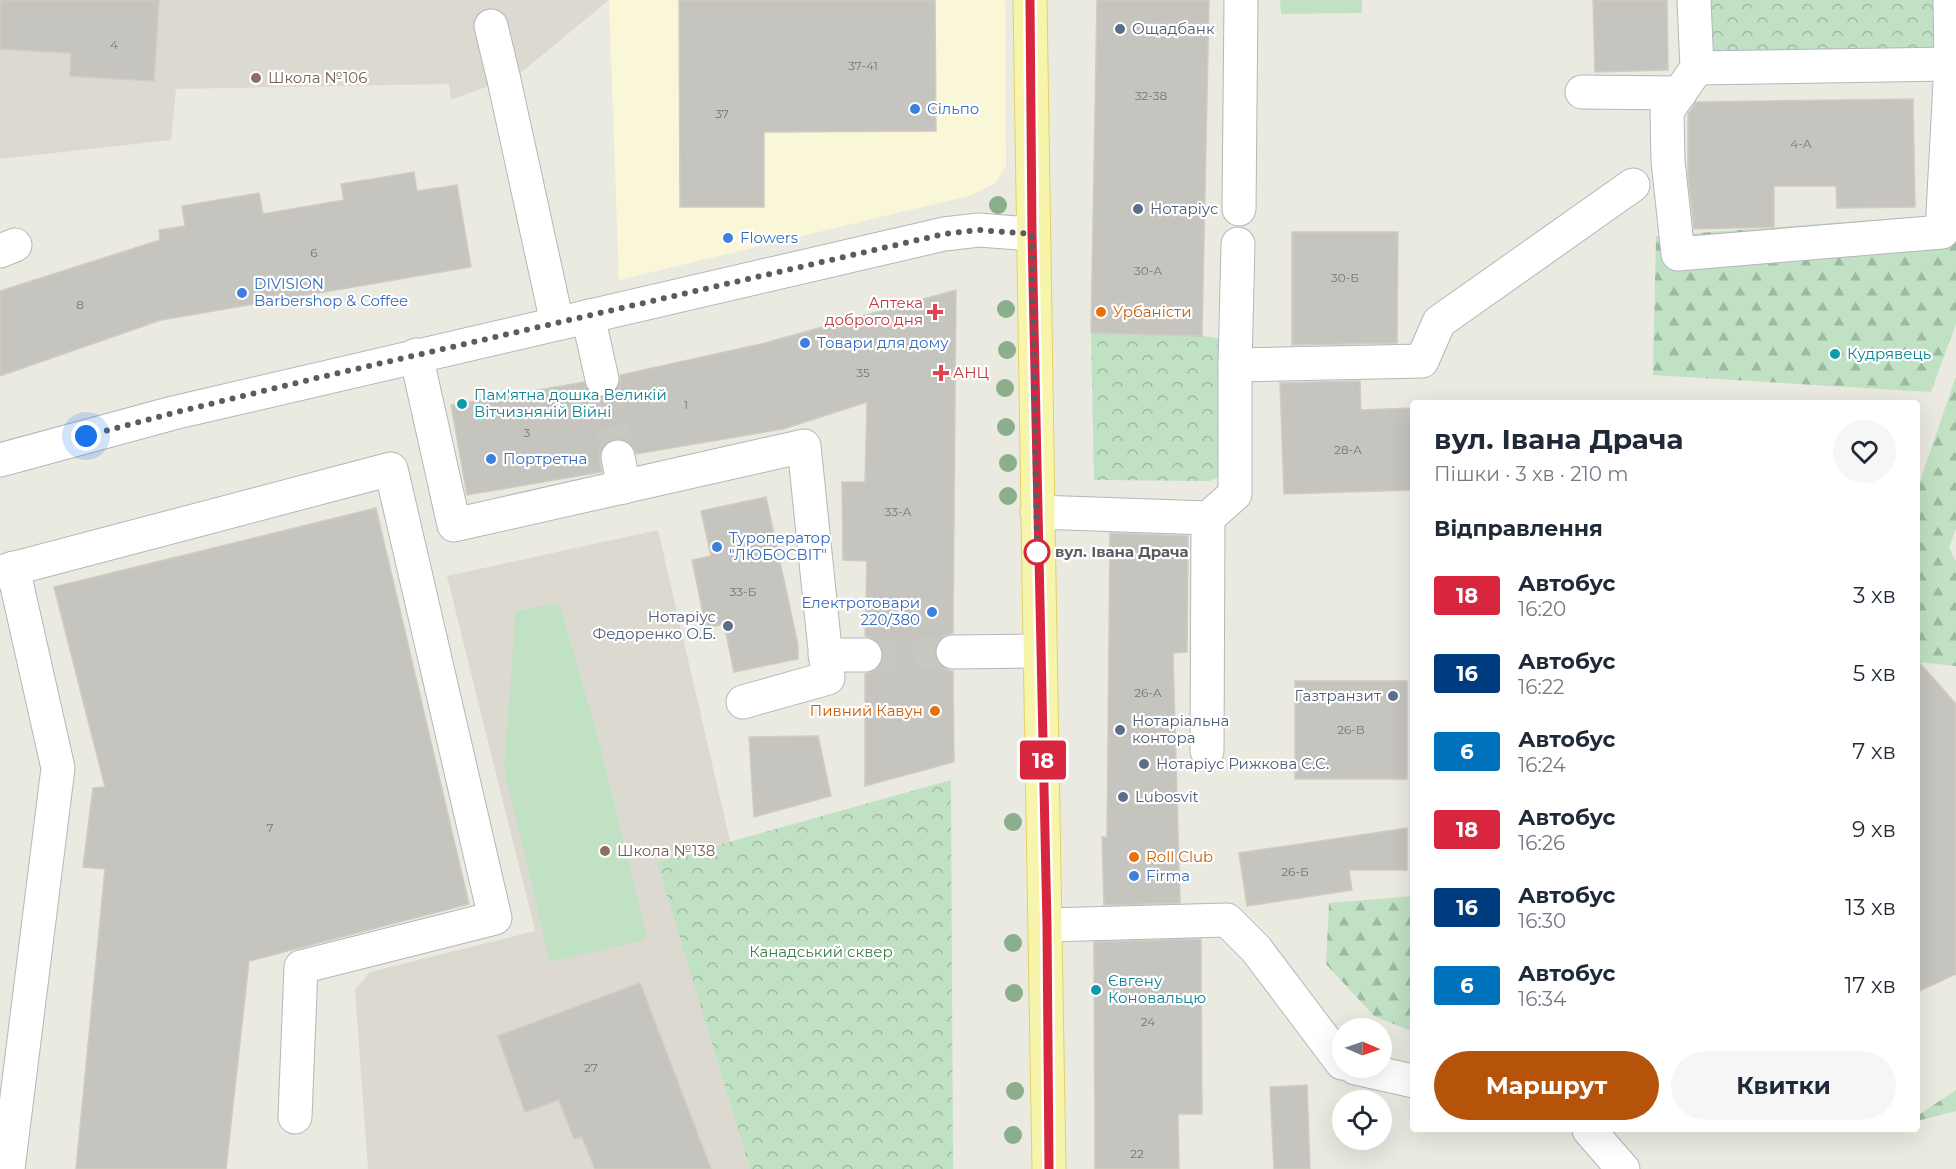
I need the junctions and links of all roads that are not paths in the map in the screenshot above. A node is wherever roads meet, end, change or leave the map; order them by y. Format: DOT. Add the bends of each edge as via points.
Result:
graph roads {
  1 [pos="1030,0"];
  2 [pos="1241,0"];
  3 [pos="1694,0"];
  4 [pos="1950,0"];
  5 [pos="490,26"];
  6 [pos="1951,64"];
  7 [pos="1688,80"];
  8 [pos="1582,92"];
  9 [pos="1633,184"];
  10 [pos="1239,209"];
  11 [pos="1032,234"];
  12 [pos="1238,244"];
  13 [pos="573,320"];
  14 [pos="416,356"];
  15 [pos="1235,365"];
  16 [pos="602,379"];
  17 [pos="0,460"];
  18 [pos="1037,512"];
  19 [pos="1208,518"];
  20 [pos="7,570"];
  21 [pos="1040,651"];
  22 [pos="953,652"];
  23 [pos="865,654"];
  24 [pos="825,655"];
  25 [pos="743,702"];
  26 [pos="1207,751"];
  27 [pos="1047,925"];
  28 [pos="1332,1050"];
  29 [pos="1392,1076"];
  30 [pos="1410,1080"];
  31 [pos="295,1117"];
  32 [pos="1591,1132"];
  33 [pos="8,1169"];
  34 [pos="1049,1169"];
  35 [pos="1623,1169"];
  1 -- 11 [label="main road"];
  2 -- 10 [label="street"];
  3 -- 7 [label="street"];
  4 -- 6 [label="street"];
  5 -- 13 [label="street"];
  6 -- 7 [label="street"];
  6 -- 7 [label="street" via="1942,232 1678,254 1667,111"];
  7 -- 8 [label="street"];
  9 -- 15 [label="street" via="1439,322 1422,361"];
  11 -- 13 [label="street" via="979,230 944,234"];
  11 -- 18 [label="main road"];
  12 -- 15 [label="street"];
  13 -- 14 [label="street"];
  13 -- 16 [label="street"];
  14 -- 17 [label="street" via="173,413"];
  14 -- 24 [label="street" via="454,525 621,472 804,446"];
  15 -- 19 [label="street" via="1235,494"];
  18 -- 19 [label="street"];
  18 -- 21 [label="main road"];
  19 -- 26 [label="street"];
  20 -- 31 [label="street" via="391,469 495,918 301,967"];
  20 -- 33 [label="street" via="58,768"];
  21 -- 22 [label="street"];
  21 -- 27 [label="main road"];
  23 -- 24 [label="street"];
  24 -- 25 [label="street" via="828,678"];
  27 -- 28 [label="street" via="1227,920 1256,948"];
  27 -- 34 [label="main road"];
  29 -- 30 [label="street"];
  32 -- 35 [label="street"];
}
